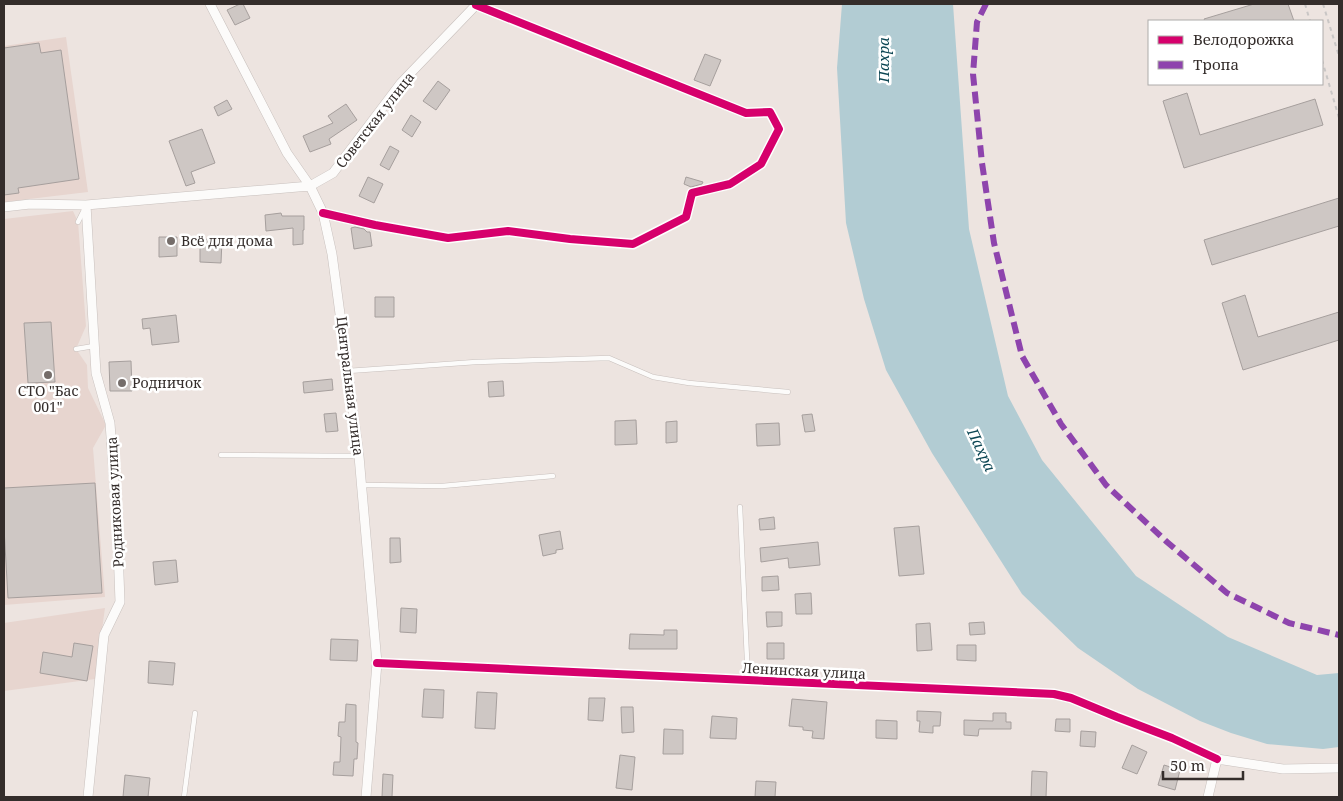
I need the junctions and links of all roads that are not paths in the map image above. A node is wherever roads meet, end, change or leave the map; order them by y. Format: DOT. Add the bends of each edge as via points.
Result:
graph roads {
  1 [pos="210,4"];
  2 [pos="476,4"];
  3 [pos="310,186"];
  4 [pos="86,205"];
  5 [pos="4,206"];
  6 [pos="323,213"];
  7 [pos="78,222"];
  8 [pos="94,346"];
  9 [pos="76,349"];
  10 [pos="348,371"];
  11 [pos="788,392"];
  12 [pos="221,455"];
  13 [pos="359,456"];
  14 [pos="553,476"];
  15 [pos="362,485"];
  16 [pos="740,507"];
  17 [pos="377,663"];
  18 [pos="748,681"];
  19 [pos="195,713"];
  20 [pos="1217,759"];
  21 [pos="1339,768"];
  22 [pos="88,797"];
  23 [pos="184,797"];
  24 [pos="366,797"];
  25 [pos="1208,797"];
  1 -- 3 [label="street, Центральная улица" via="287,152"];
  2 -- 3 [label="street, Советская улица" via="401,83 333,173"];
  2 -- 6 [label="street" via="746,113 770,112 779,129 761,164 730,184 692,193 686,217 633,244 508,231 448,238"];
  3 -- 4 [label="street"];
  3 -- 6 [label="street, Центральная улица"];
  4 -- 5 [label="street"];
  4 -- 7 [label="lane"];
  4 -- 8 [label="street, Родниковая улица"];
  6 -- 10 [label="street, Центральная улица"];
  8 -- 9 [label="lane"];
  8 -- 22 [label="street, Родниковая улица" via="96,373 110,422 120,602 104,635"];
  10 -- 11 [label="lane" via="476,362 609,358 653,376"];
  10 -- 13 [label="street, Центральная улица"];
  12 -- 13 [label="lane"];
  13 -- 15 [label="street, Центральная улица"];
  14 -- 15 [label="lane" via="442,486"];
  15 -- 17 [label="street, Центральная улица"];
  16 -- 18 [label="lane"];
  17 -- 18 [label="street, Ленинская улица"];
  17 -- 24 [label="street, Центральная улица"];
  18 -- 20 [label="street, Ленинская улица" via="1054,694 1172,738"];
  19 -- 23 [label="lane"];
  20 -- 21 [label="street, Ленинская улица" via="1283,769"];
  20 -- 25 [label="street"];
}
